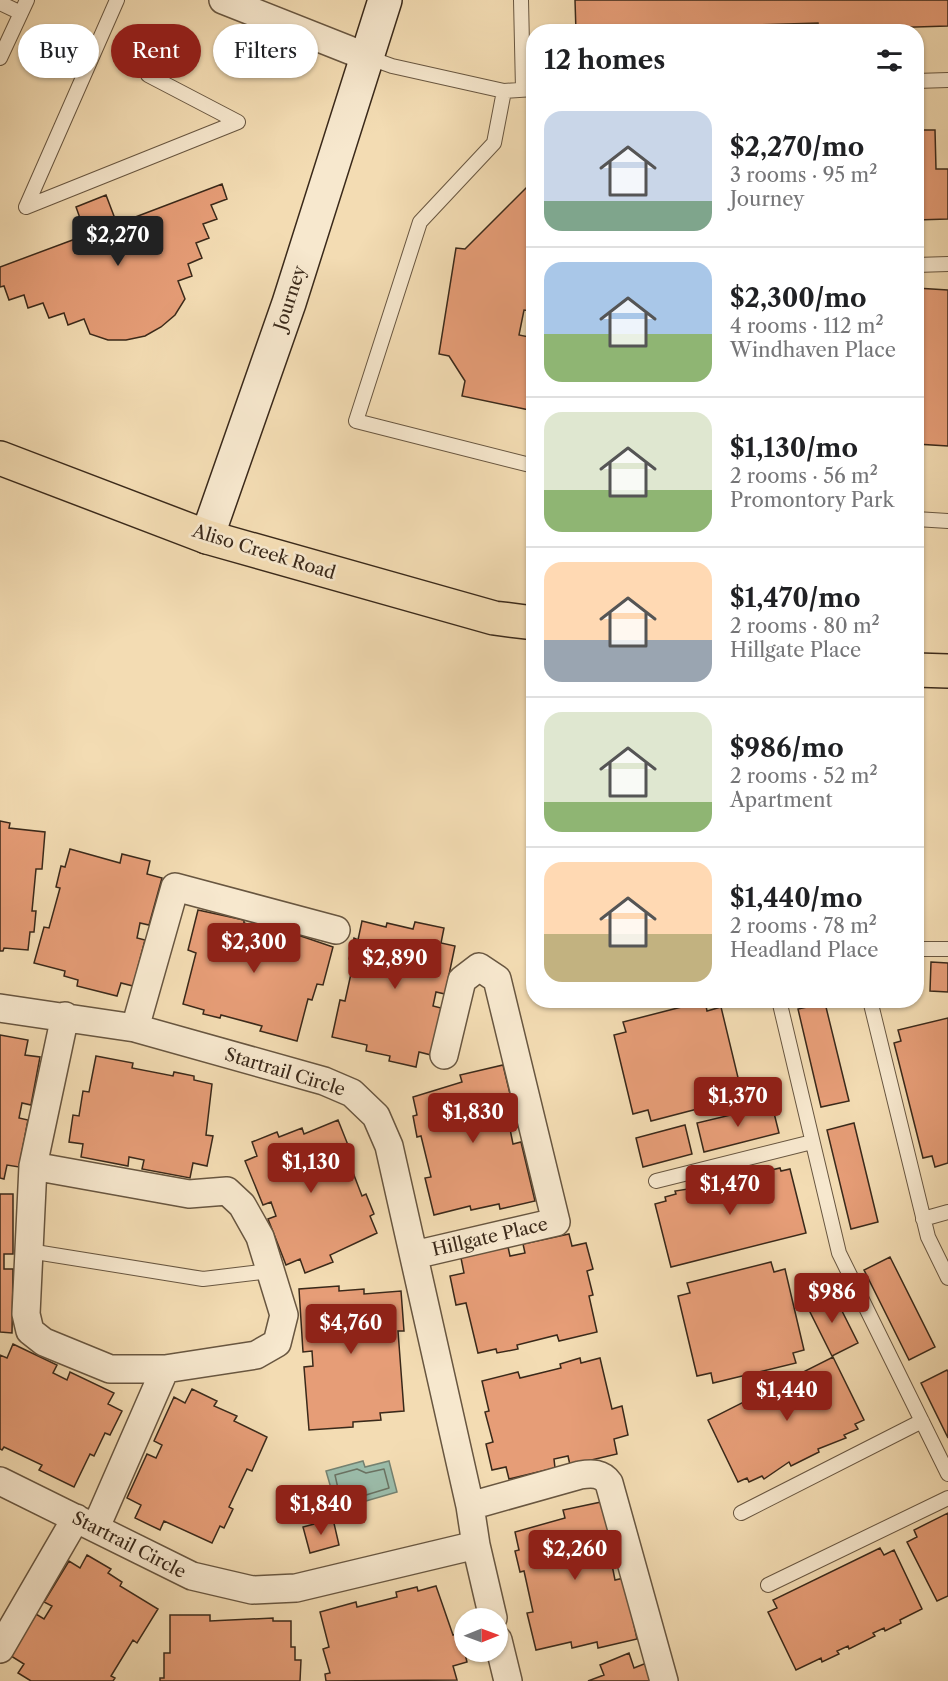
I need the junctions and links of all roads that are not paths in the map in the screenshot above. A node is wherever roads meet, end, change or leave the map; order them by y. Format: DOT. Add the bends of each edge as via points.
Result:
graph roads {
  1 [pos="117,0"];
  2 [pos="223,0"];
  3 [pos="385,0"];
  4 [pos="521,0"];
  5 [pos="0,3"];
  6 [pos="24,6"];
  7 [pos="367,57"];
  8 [pos="0,58"];
  9 [pos="526,64"];
  10 [pos="154,78"];
  11 [pos="948,80"];
  12 [pos="924,81"];
  13 [pos="526,89"];
  14 [pos="504,91"];
  15 [pos="948,264"];
  16 [pos="924,265"];
  17 [pos="0,458"];
  18 [pos="526,463"];
  19 [pos="924,520"];
  20 [pos="948,521"];
  21 [pos="207,537"];
  22 [pos="526,622"];
  23 [pos="924,670"];
  24 [pos="948,671"];
  25 [pos="336,930"];
  26 [pos="924,949"];
  27 [pos="948,949"];
  28 [pos="0,1008"];
  29 [pos="781,1008"];
  30 [pos="872,1008"];
  31 [pos="65,1016"];
  32 [pos="135,1028"];
  33 [pos="444,1055"];
  34 [pos="812,1142"];
  35 [pos="33,1166"];
  36 [pos="656,1181"];
  37 [pos="948,1212"];
  38 [pos="923,1219"];
  39 [pos="29,1251"];
  40 [pos="414,1255"];
  41 [pos="270,1271"];
  42 [pos="948,1278"];
  43 [pos="165,1370"];
  44 [pos="922,1421"];
  45 [pos="948,1474"];
  46 [pos="0,1481"];
  47 [pos="948,1498"];
  48 [pos="470,1506"];
  49 [pos="741,1513"];
  50 [pos="86,1522"];
  51 [pos="476,1545"];
  52 [pos="768,1585"];
  53 [pos="491,1608"];
  54 [pos="0,1649"];
  55 [pos="503,1662"];
  56 [pos="508,1681"];
  57 [pos="664,1681"];
  1 -- 10 [label="lane" via="26,207 238,122"];
  2 -- 7 [label="street"];
  3 -- 7 [label="street, Journey"];
  4 -- 9 [label="lane"];
  5 -- 6 [label="lane"];
  6 -- 8 [label="lane"];
  7 -- 14 [label="lane"];
  7 -- 21 [label="street, Journey" via="289,303"];
  11 -- 12 [label="lane"];
  13 -- 14 [label="lane"];
  14 -- 18 [label="lane" via="494,143 420,222 356,421"];
  15 -- 16 [label="lane"];
  17 -- 21 [label="main road, Aliso Creek Road"];
  19 -- 20 [label="lane"];
  21 -- 22 [label="main road, Aliso Creek Road" via="494,618"];
  23 -- 24 [label="main road"];
  25 -- 32 [label="street" via="176,886"];
  26 -- 27 [label="lane"];
  28 -- 31 [label="street, Startrail Circle"];
  29 -- 34 [label="lane"];
  30 -- 38 [label="lane"];
  31 -- 32 [label="street, Startrail Circle"];
  31 -- 35 [label="street"];
  32 -- 40 [label="street, Startrail Circle" via="324,1081 352,1093 376,1116 389,1146"];
  33 -- 40 [label="street, Hillgate Place" via="462,980 479,967 497,979 556,1222"];
  34 -- 36 [label="lane"];
  34 -- 44 [label="lane" via="839,1253"];
  35 -- 39 [label="street"];
  35 -- 41 [label="street" via="189,1194 227,1191 242,1205 260,1238"];
  37 -- 38 [label="lane"];
  38 -- 42 [label="lane"];
  39 -- 41 [label="lane" via="202,1279"];
  39 -- 43 [label="street" via="26,1314 30,1331 44,1342 110,1369"];
  40 -- 48 [label="street, Startrail Circle"];
  41 -- 43 [label="street" via="284,1315 277,1343 256,1355"];
  43 -- 50 [label="street"];
  44 -- 45 [label="lane"];
  44 -- 49 [label="lane"];
  46 -- 50 [label="street, Startrail Circle"];
  47 -- 52 [label="lane"];
  48 -- 51 [label="street, Startrail Circle"];
  48 -- 57 [label="street" via="580,1475 598,1474 605,1478"];
  50 -- 51 [label="street, Startrail Circle" via="192,1576 252,1590 296,1588"];
  50 -- 54 [label="street"];
  51 -- 53 [label="street, Startrail Circle"];
  55 -- 56 [label="street"];
}
